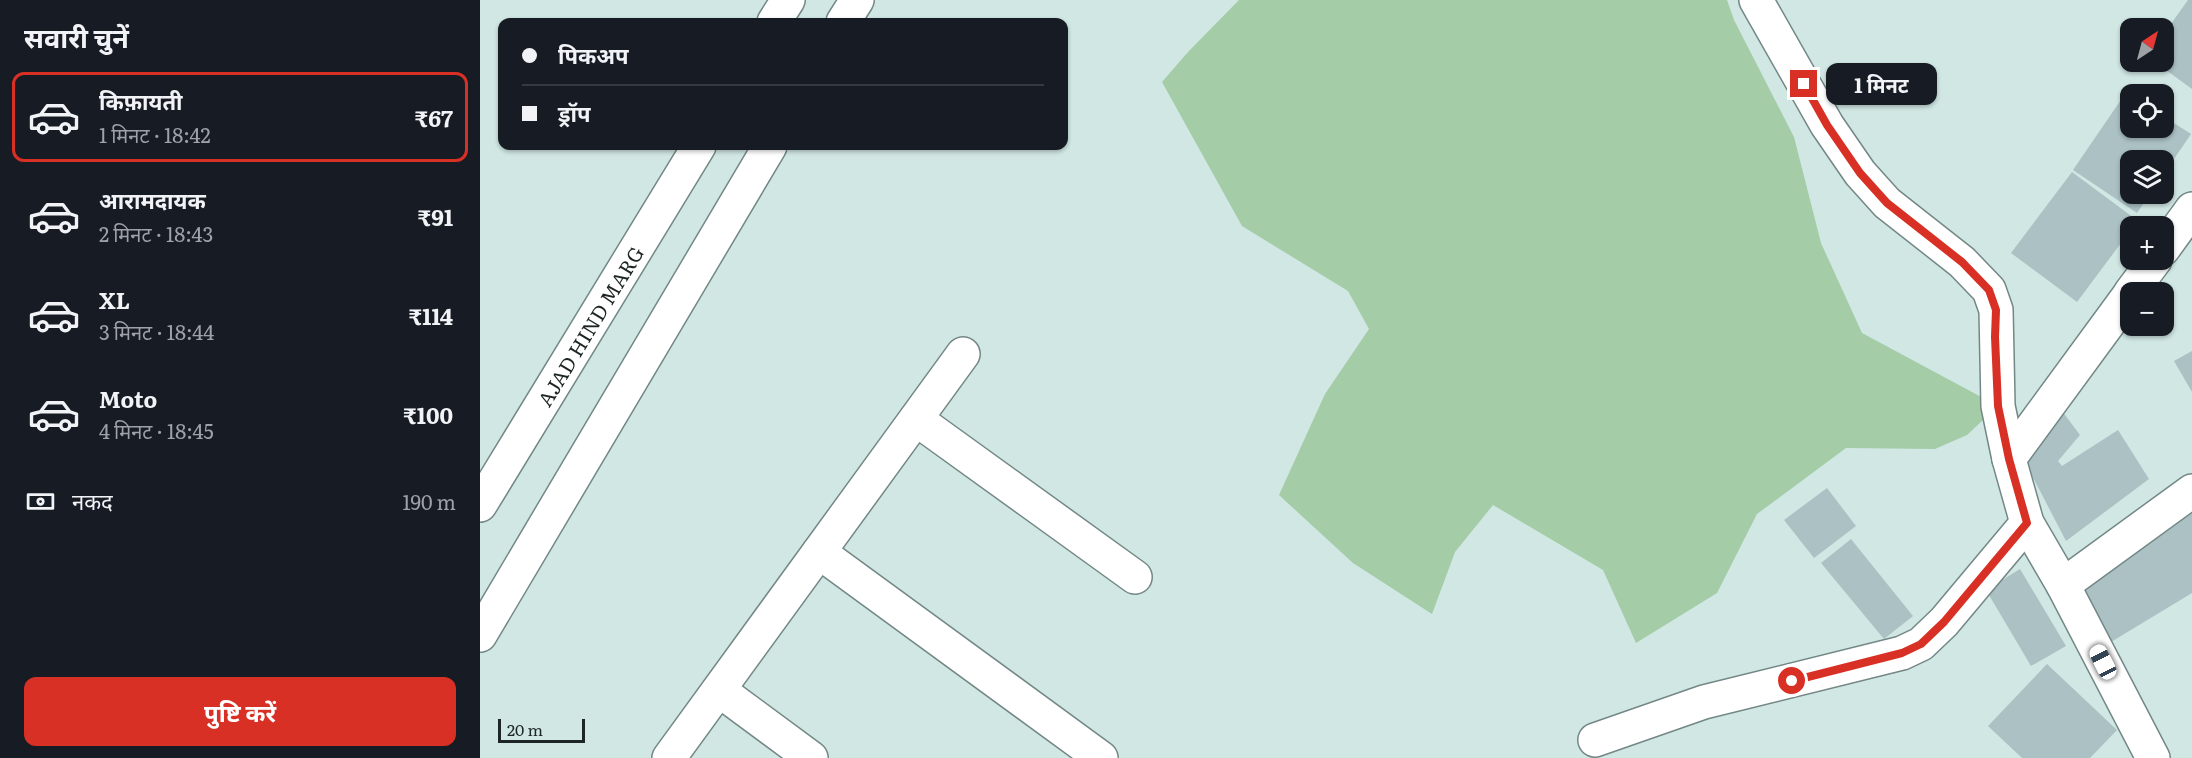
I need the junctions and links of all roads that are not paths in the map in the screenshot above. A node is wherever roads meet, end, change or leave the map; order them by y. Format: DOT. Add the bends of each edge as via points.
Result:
graph roads {
  1 [pos="788,0"];
  2 [pos="857,0"];
  3 [pos="1756,0"];
  4 [pos="777,18"];
  5 [pos="846,18"];
  6 [pos="697,150"];
  7 [pos="768,150"];
  8 [pos="2192,209"];
  9 [pos="2174,234"];
  10 [pos="2147,270"];
  11 [pos="2138,282"];
  12 [pos="2120,307"];
  13 [pos="963,354"];
  14 [pos="916,419"];
  15 [pos="2009,459"];
  16 [pos="2192,491"];
  17 [pos="480,505"];
  18 [pos="2027,523"];
  19 [pos="819,552"];
  20 [pos="1135,577"];
  21 [pos="2063,585"];
  22 [pos="480,635"];
  23 [pos="719,690"];
  24 [pos="1595,740"];
  25 [pos="669,758"];
  26 [pos="811,758"];
  27 [pos="1101,758"];
  28 [pos="2152,758"];
  1 -- 4 [label="street"];
  2 -- 5 [label="street"];
  3 -- 15 [label="street" via="1827,125 1860,173 1887,203 1962,262 1989,290 1996,310 1998,406"];
  6 -- 17 [label="street, AJAD HIND MARG"];
  7 -- 22 [label="street"];
  8 -- 9 [label="street"];
  10 -- 11 [label="street"];
  12 -- 15 [label="street"];
  13 -- 14 [label="street"];
  14 -- 19 [label="street"];
  14 -- 20 [label="street"];
  15 -- 18 [label="street"];
  16 -- 21 [label="street"];
  18 -- 21 [label="street"];
  18 -- 24 [label="street" via="1921,644 1902,653 1704,702"];
  19 -- 23 [label="street"];
  19 -- 27 [label="street"];
  21 -- 28 [label="street"];
  23 -- 25 [label="street"];
  23 -- 26 [label="street"];
}
